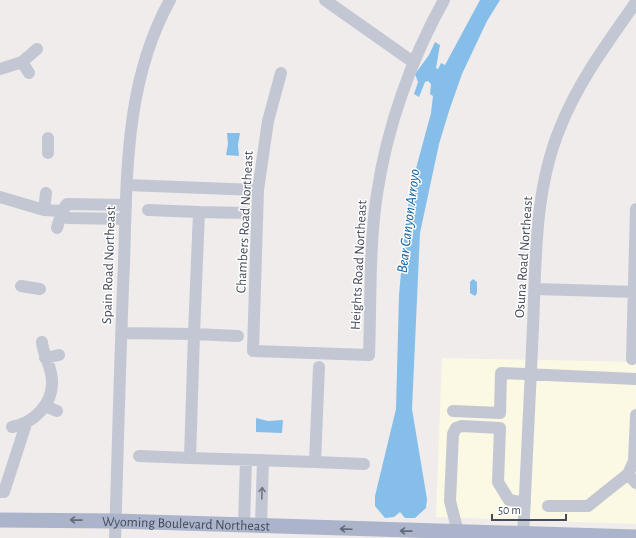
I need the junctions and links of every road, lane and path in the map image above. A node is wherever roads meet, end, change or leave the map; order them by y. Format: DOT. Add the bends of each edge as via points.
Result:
graph roads {
  1 [pos="170,0"];
  2 [pos="444,0"];
  3 [pos="333,2"];
  4 [pos="636,2"];
  5 [pos="37,49"];
  6 [pos="22,62"];
  7 [pos="413,62"];
  8 [pos="0,69"];
  9 [pos="29,73"];
  10 [pos="281,73"];
  11 [pos="48,138"];
  12 [pos="48,153"];
  13 [pos="127,185"];
  14 [pos="258,190"];
  15 [pos="46,193"];
  16 [pos="0,197"];
  17 [pos="126,205"];
  18 [pos="636,209"];
  19 [pos="44,210"];
  20 [pos="148,210"];
  21 [pos="62,211"];
  22 [pos="199,212"];
  23 [pos="245,213"];
  24 [pos="125,219"];
  25 [pos="57,228"];
  26 [pos="20,286"];
  27 [pos="40,289"];
  28 [pos="535,289"];
  29 [pos="635,292"];
  30 [pos="121,333"];
  31 [pos="194,334"];
  32 [pos="238,336"];
  33 [pos="254,351"];
  34 [pos="59,355"];
  35 [pos="632,359"];
  36 [pos="318,367"];
  37 [pos="531,374"];
  38 [pos="636,379"];
  39 [pos="45,406"];
  40 [pos="57,411"];
  41 [pos="453,411"];
  42 [pos="636,415"];
  43 [pos="26,424"];
  44 [pos="12,427"];
  45 [pos="139,456"];
  46 [pos="190,458"];
  47 [pos="246,460"];
  48 [pos="263,460"];
  49 [pos="315,462"];
  50 [pos="364,464"];
  51 [pos="628,474"];
  52 [pos="636,483"];
  53 [pos="7,492"];
  54 [pos="525,503"];
  55 [pos="548,506"];
  56 [pos="0,520"];
  57 [pos="115,521"];
  58 [pos="244,525"];
  59 [pos="262,525"];
  60 [pos="458,532"];
  61 [pos="523,536"];
  62 [pos="114,538"];
  63 [pos="636,538"];
  1 -- 13 [label="street, Spain Road Northeast" via="148,47 137,88 130,131"];
  2 -- 7 [label="street, Heights Road Northeast"];
  3 -- 7 [label="street"];
  4 -- 28 [label="street, Osuna Road Northeast" via="606,43 579,87 560,128 547,167 541,202 536,236"];
  5 -- 6 [label="street"];
  6 -- 8 [label="street"];
  6 -- 9 [label="street"];
  7 -- 33 [label="street, Heights Road Northeast" via="385,154 377,194 373,224 369,355"];
  10 -- 14 [label="street, Chambers Road Northeast" via="268,121"];
  11 -- 12 [label="street"];
  13 -- 14 [label="street"];
  13 -- 17 [label="street, Spain Road Northeast"];
  14 -- 33 [label="street, Chambers Road Northeast"];
  15 -- 19 [label="street"];
  16 -- 19 [label="street"];
  17 -- 21 [label="street" via="67,204"];
  17 -- 24 [label="street, Spain Road Northeast"];
  18 -- 29 [label="street"];
  19 -- 21 [label="street"];
  20 -- 22 [label="street"];
  21 -- 24 [label="street" via="67,218"];
  21 -- 25 [label="street"];
  22 -- 23 [label="street"];
  22 -- 31 [label="street"];
  24 -- 30 [label="street, Spain Road Northeast"];
  26 -- 27 [label="street"];
  28 -- 29 [label="street"];
  28 -- 37 [label="street, Osuna Road Northeast"];
  29 -- 35 [label="street"];
  30 -- 31 [label="street"];
  30 -- 57 [label="street, Spain Road Northeast"];
  31 -- 32 [label="street"];
  31 -- 46 [label="street"];
  34 -- 39 [label="street" via="41,351 52,382"];
  36 -- 49 [label="street"];
  37 -- 38 [label="street"];
  37 -- 41 [label="street" via="501,374 500,413"];
  37 -- 54 [label="street, Osuna Road Northeast"];
  39 -- 40 [label="street"];
  39 -- 43 [label="street"];
  42 -- 51 [label="street" via="634,461"];
  43 -- 44 [label="street"];
  43 -- 53 [label="street"];
  45 -- 46 [label="street"];
  46 -- 47 [label="street"];
  47 -- 48 [label="street"];
  47 -- 58 [label="street"];
  48 -- 49 [label="street"];
  59 -- 48 [label="street, one-way"];
  49 -- 50 [label="street"];
  51 -- 52 [label="street"];
  51 -- 55 [label="street" via="588,506"];
  54 -- 60 [label="street" via="509,500 498,482 500,428 456,428 453,434 450,501"];
  54 -- 61 [label="street, Osuna Road Northeast"];
  57 -- 56 [label="main road, Wyoming Boulevard Northeast, one-way"];
  57 -- 58 [label="main road, Wyoming Boulevard Northeast"];
  57 -- 62 [label="street, Spain Road Northeast"];
  58 -- 59 [label="main road, Wyoming Boulevard Northeast"];
  60 -- 59 [label="main road, Wyoming Boulevard Northeast, one-way"];
  60 -- 61 [label="main road, Wyoming Boulevard Northeast"];
  61 -- 63 [label="main road, Wyoming Boulevard Northeast"];
}
